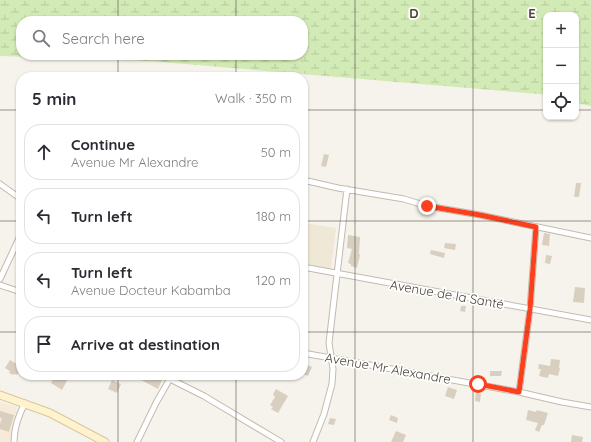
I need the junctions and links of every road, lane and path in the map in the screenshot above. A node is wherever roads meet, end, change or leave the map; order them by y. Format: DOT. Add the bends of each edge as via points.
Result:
graph roads {
  1 [pos="308,181"];
  2 [pos="0,184"];
  3 [pos="347,189"];
  4 [pos="16,196"];
  5 [pos="536,227"];
  6 [pos="591,238"];
  7 [pos="16,245"];
  8 [pos="308,268"];
  9 [pos="338,274"];
  10 [pos="0,279"];
  11 [pos="0,285"];
  12 [pos="16,290"];
  13 [pos="530,309"];
  14 [pos="591,320"];
  15 [pos="308,354"];
  16 [pos="332,358"];
  17 [pos="169,380"];
  18 [pos="176,380"];
  19 [pos="519,392"];
  20 [pos="0,395"];
  21 [pos="25,404"];
  22 [pos="591,407"];
  23 [pos="14,442"];
  24 [pos="105,442"];
  25 [pos="137,442"];
  26 [pos="281,442"];
  27 [pos="313,442"];
  1 -- 3 [label="street"];
  2 -- 4 [label="street"];
  3 -- 5 [label="street" via="404,198 427,206"];
  3 -- 9 [label="street"];
  5 -- 6 [label="street"];
  5 -- 13 [label="street"];
  7 -- 10 [label="street"];
  8 -- 9 [label="street, Avenue de la Santé"];
  9 -- 13 [label="street, Avenue de la Santé"];
  9 -- 16 [label="street" via="329,343"];
  11 -- 12 [label="street"];
  13 -- 14 [label="street, Avenue de la Santé"];
  13 -- 19 [label="street"];
  15 -- 16 [label="street, Avenue Mr Alexandre"];
  16 -- 19 [label="street, Avenue Mr Alexandre"];
  16 -- 27 [label="street" via="330,393"];
  17 -- 25 [label="street"];
  18 -- 26 [label="street"];
  19 -- 22 [label="street, Avenue Mr Alexandre"];
  20 -- 21 [label="main road"];
  21 -- 23 [label="street" via="16,422"];
  21 -- 24 [label="main road" via="50,413"];
}
